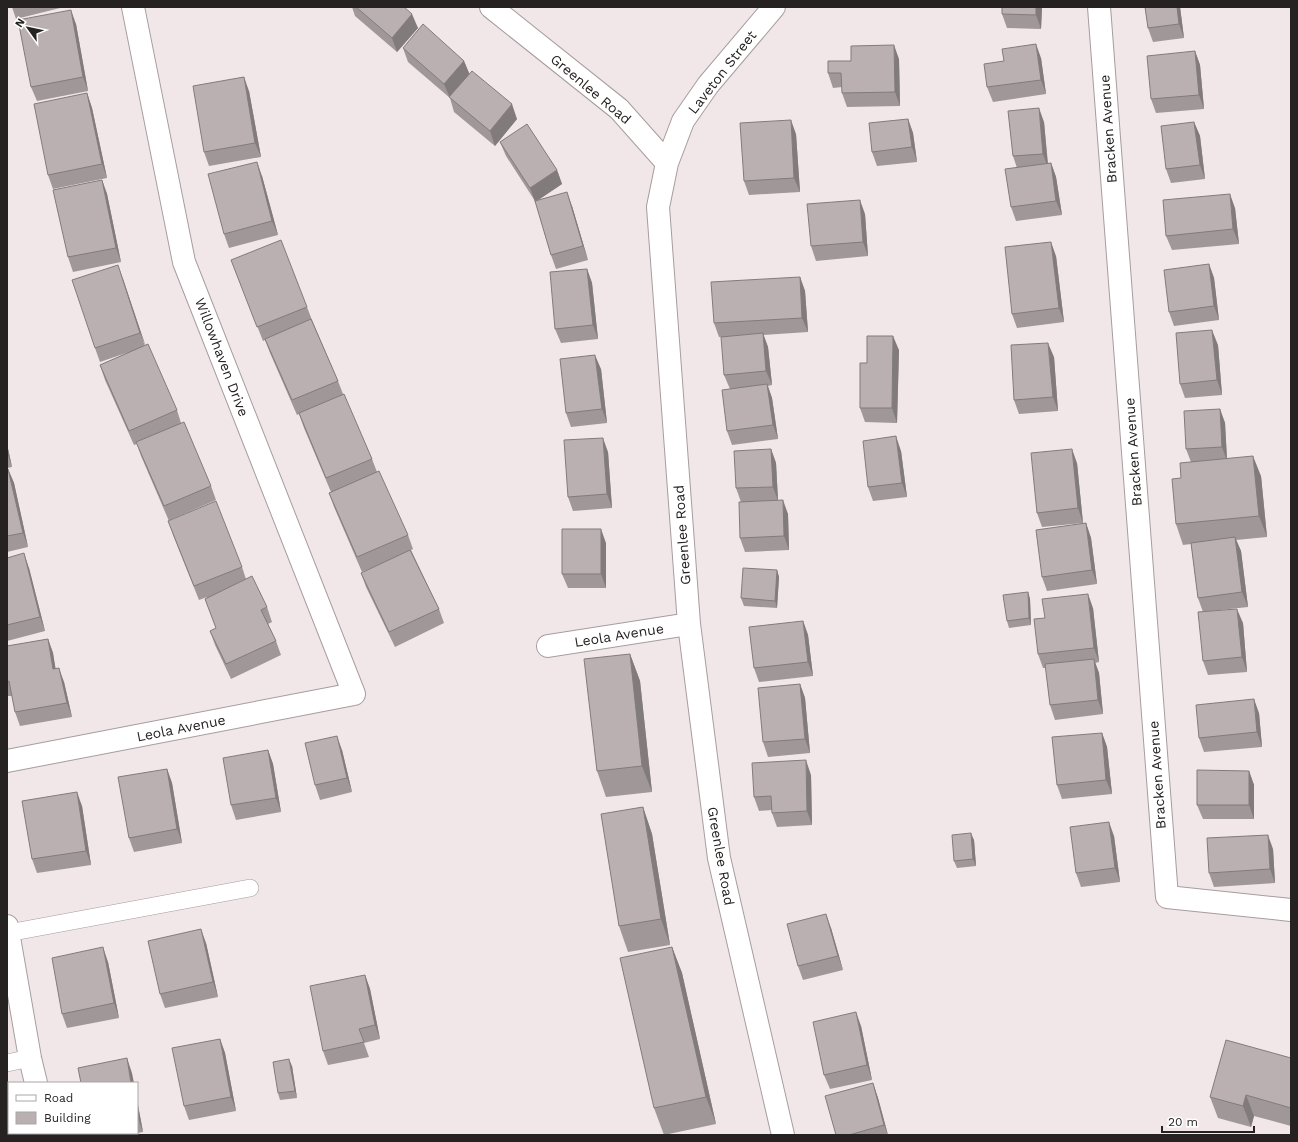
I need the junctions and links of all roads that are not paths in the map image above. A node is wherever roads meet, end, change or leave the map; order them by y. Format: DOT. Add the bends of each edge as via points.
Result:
graph roads {
  1 [pos="133,7"];
  2 [pos="491,7"];
  3 [pos="774,7"];
  4 [pos="1099,7"];
  5 [pos="667,163"];
  6 [pos="689,624"];
  7 [pos="548,646"];
  8 [pos="354,694"];
  9 [pos="7,761"];
  10 [pos="250,888"];
  11 [pos="1291,910"];
  12 [pos="7,931"];
  13 [pos="30,1058"];
  14 [pos="7,1063"];
  15 [pos="36,1082"];
  16 [pos="782,1135"];
  1 -- 8 [label="street, Willowhaven Drive" via="184,262"];
  2 -- 5 [label="street, Greenlee Road" via="619,109"];
  3 -- 5 [label="street, Laveton Street" via="704,91 683,122"];
  4 -- 11 [label="street, Bracken Avenue" via="1167,897"];
  5 -- 6 [label="street, Greenlee Road" via="658,207"];
  6 -- 7 [label="street, Leola Avenue"];
  6 -- 16 [label="street, Greenlee Road" via="719,858"];
  8 -- 9 [label="street, Leola Avenue"];
  10 -- 12 [label="lane"];
  12 -- 13 [label="street"];
  13 -- 14 [label="lane"];
  13 -- 15 [label="street"];
}
